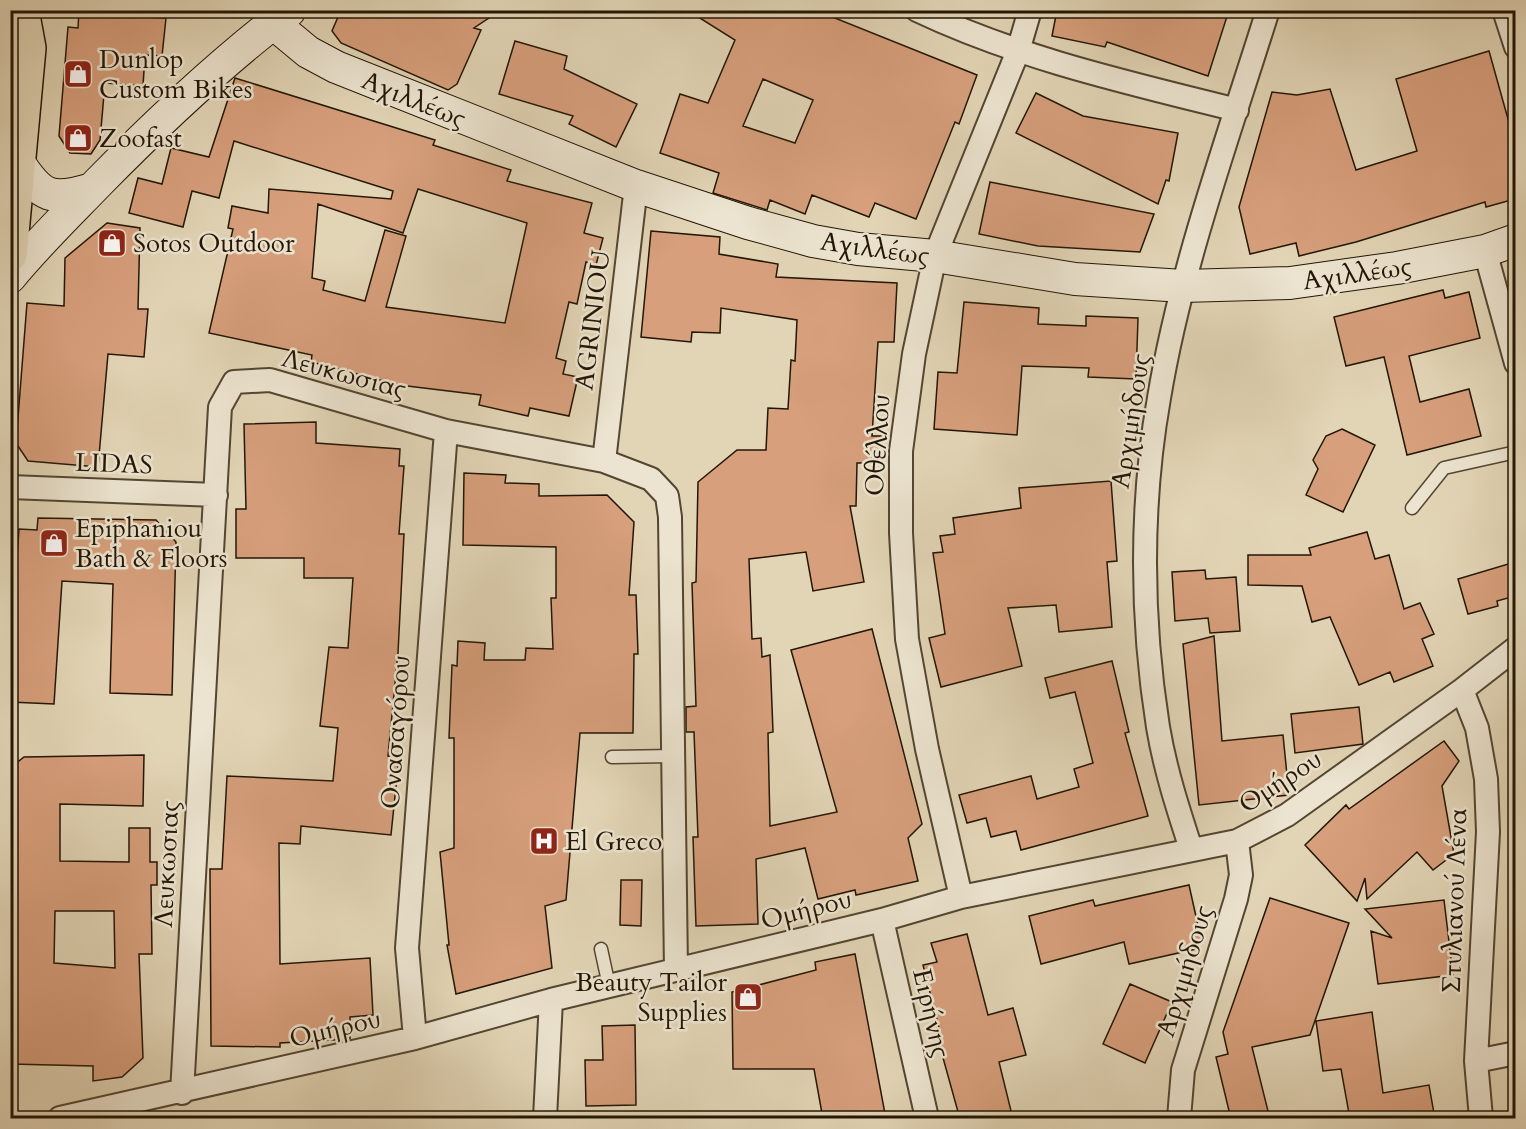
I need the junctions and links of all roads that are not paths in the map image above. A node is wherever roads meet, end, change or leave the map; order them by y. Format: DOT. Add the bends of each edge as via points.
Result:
graph roads {
  1 [pos="22,10"];
  2 [pos="917,10"];
  3 [pos="1030,10"];
  4 [pos="1268,10"];
  5 [pos="1504,10"];
  6 [pos="281,17"];
  7 [pos="1515,47"];
  8 [pos="1018,51"];
  9 [pos="1237,110"];
  10 [pos="19,163"];
  11 [pos="636,186"];
  12 [pos="92,189"];
  13 [pos="1515,240"];
  14 [pos="1485,251"];
  15 [pos="10,255"];
  16 [pos="935,256"];
  17 [pos="10,278"];
  18 [pos="1183,286"];
  19 [pos="1515,363"];
  20 [pos="446,430"];
  21 [pos="1515,452"];
  22 [pos="603,461"];
  23 [pos="10,487"];
  24 [pos="216,495"];
  25 [pos="1412,508"];
  26 [pos="1515,648"];
  27 [pos="1462,690"];
  28 [pos="673,756"];
  29 [pos="612,757"];
  30 [pos="1237,841"];
  31 [pos="1191,849"];
  32 [pos="961,897"];
  33 [pos="882,920"];
  34 [pos="601,949"];
  35 [pos="676,970"];
  36 [pos="609,986"];
  37 [pos="551,1000"];
  38 [pos="415,1038"];
  39 [pos="1515,1053"];
  40 [pos="1476,1061"];
  41 [pos="182,1093"];
  42 [pos="60,1119"];
  43 [pos="545,1119"];
  44 [pos="927,1119"];
  45 [pos="1179,1119"];
  46 [pos="1481,1119"];
  1 -- 10 [label="main road" via="29,48"];
  2 -- 8 [label="street"];
  3 -- 8 [label="street, Οθέλλου"];
  4 -- 9 [label="street, Αρχιμήδους"];
  5 -- 7 [label="street"];
  6 -- 11 [label="street, Αχιλλέως" via="308,52 336,68"];
  6 -- 12 [label="street" via="196,87"];
  8 -- 9 [label="street"];
  8 -- 16 [label="street, Οθέλλου"];
  9 -- 18 [label="street, Αρχιμήδους"];
  10 -- 12 [label="street" via="46,194 67,196"];
  10 -- 15 [label="main road"];
  11 -- 16 [label="street, Αχιλλέως" via="813,241"];
  11 -- 22 [label="street, AGRINIOU"];
  12 -- 17 [label="street"];
  13 -- 14 [label="street, Αχιλλέως"];
  14 -- 18 [label="street, Αχιλλέως" via="1290,282"];
  14 -- 19 [label="street"];
  16 -- 18 [label="street, Αχιλλέως" via="1075,279"];
  16 -- 32 [label="street, Οθέλλου" via="914,354 903,440 901,532 907,639"];
  18 -- 31 [label="street, Αρχιμήδους" via="1159,398 1146,502 1147,617 1158,727"];
  20 -- 22 [label="street, Λευκωσιας"];
  20 -- 24 [label="street, Λευκωσιας" via="270,380 234,382 220,407"];
  20 -- 38 [label="street, Ονασαγόρου" via="407,948"];
  21 -- 25 [label="lane" via="1444,468"];
  22 -- 28 [label="street, Λευκωσιας" via="651,479 667,496"];
  23 -- 24 [label="street, LIDAS"];
  24 -- 41 [label="street, Λευκωσιας"];
  26 -- 27 [label="street, Ομήρου"];
  27 -- 30 [label="street, Ομήρου" via="1287,815"];
  27 -- 40 [label="street, Στυλιανού Λένα" via="1477,728 1486,779 1488,832"];
  28 -- 29 [label="lane"];
  28 -- 35 [label="street, Λευκωσιας"];
  30 -- 31 [label="street, Ομήρου"];
  30 -- 45 [label="street, Αρχιμήδους" via="1241,875 1236,899 1183,1070"];
  31 -- 32 [label="street, Ομήρου"];
  32 -- 33 [label="street, Ομήρου"];
  33 -- 35 [label="street, Ομήρου"];
  33 -- 44 [label="street, Ειρήνης"];
  34 -- 36 [label="lane"];
  35 -- 36 [label="street, Ομήρου"];
  36 -- 37 [label="street, Ομήρου"];
  37 -- 38 [label="street, Ομήρου"];
  37 -- 43 [label="street"];
  38 -- 41 [label="street, Ομήρου"];
  39 -- 40 [label="street"];
  40 -- 46 [label="street, Στυλιανού Λένα"];
  41 -- 42 [label="street, Ομήρου"];
}
